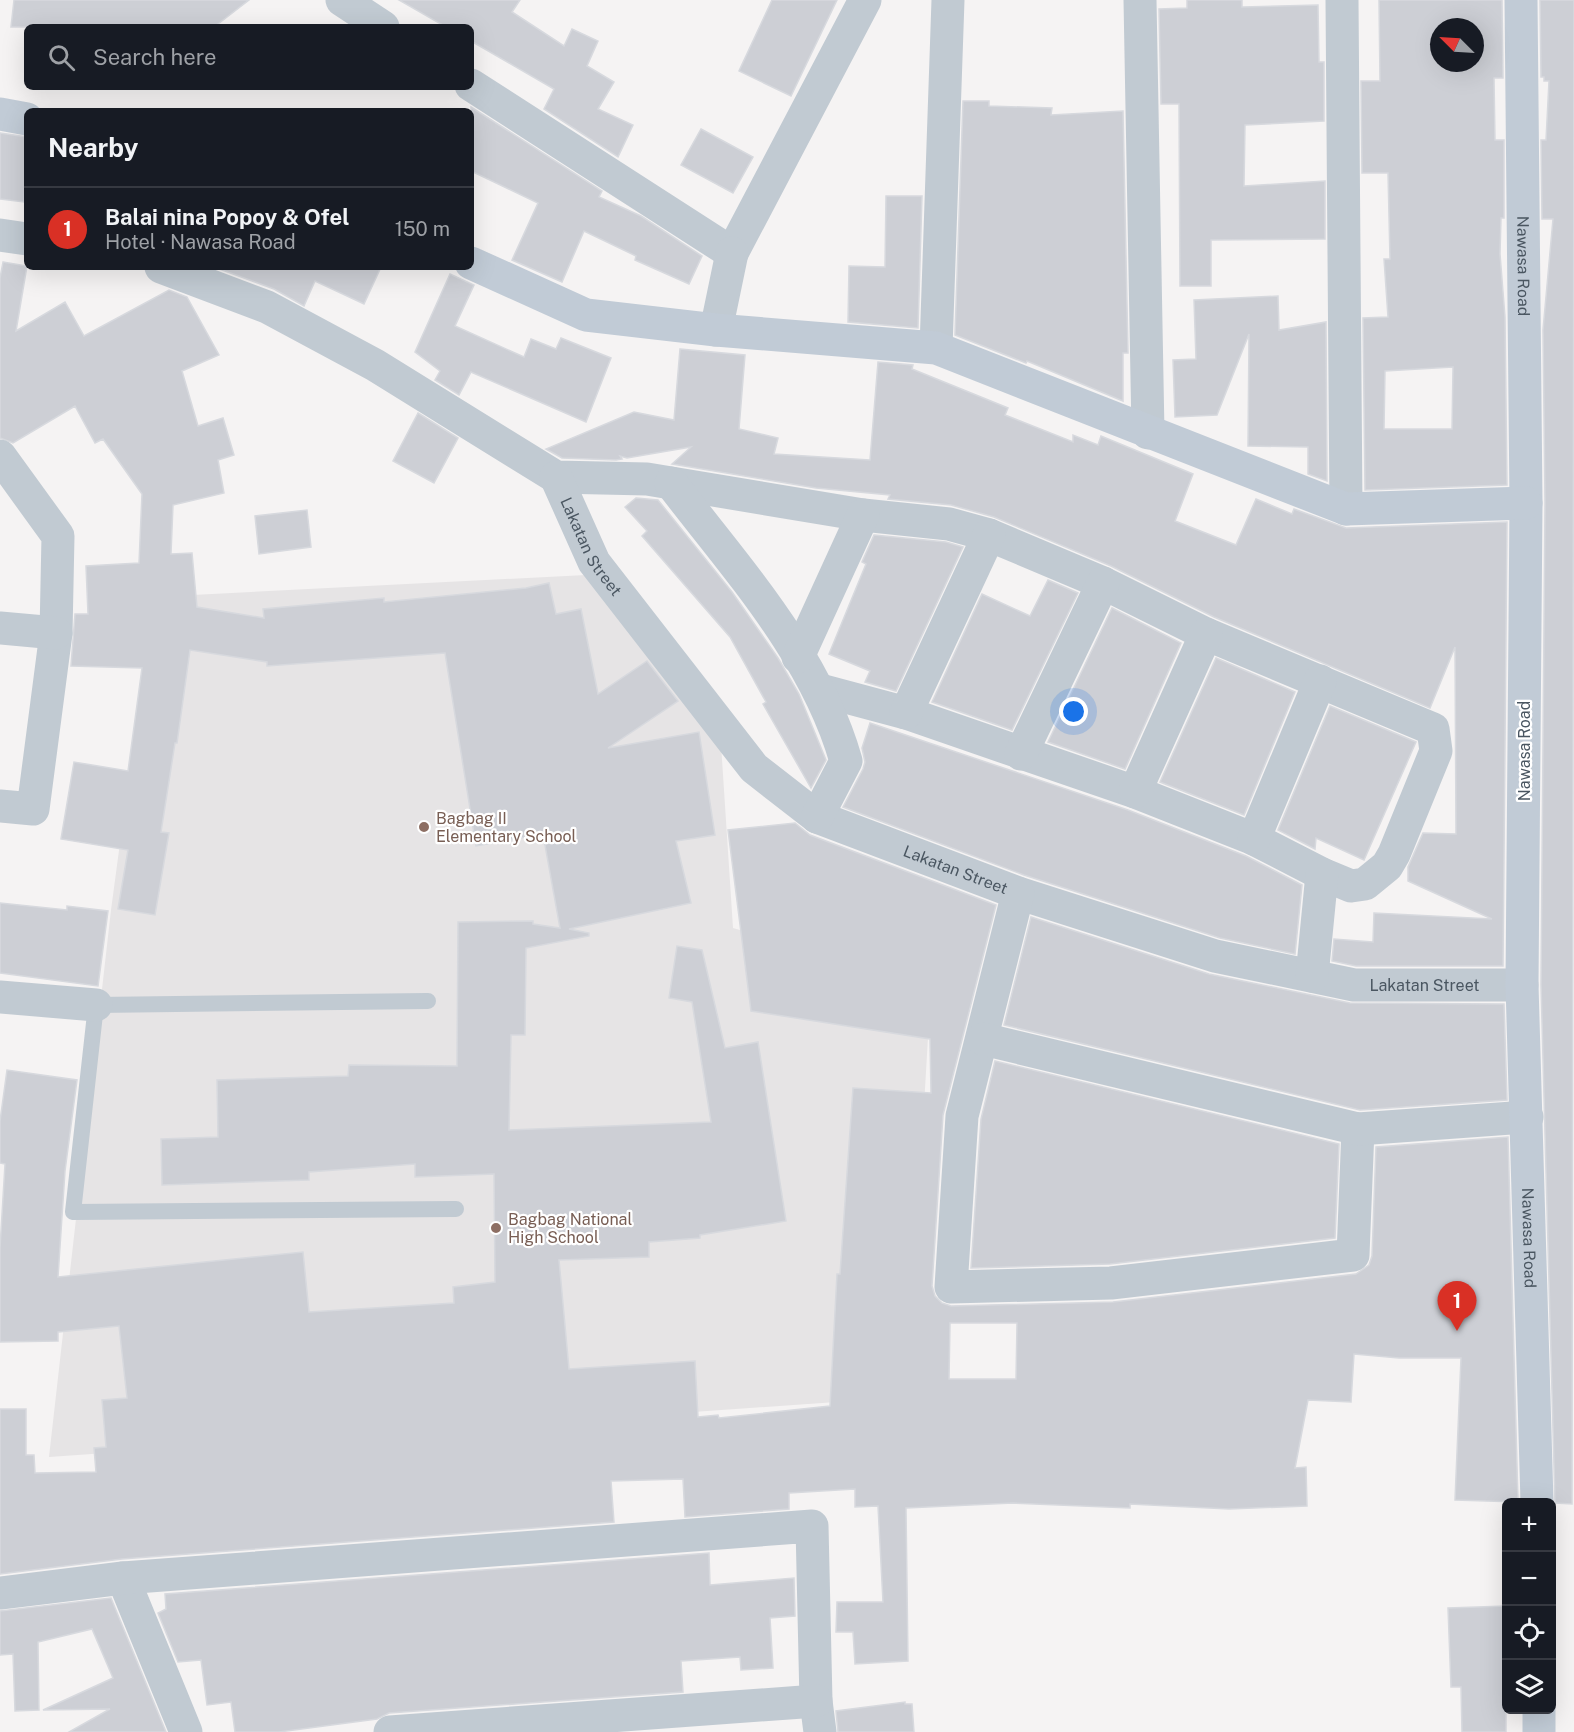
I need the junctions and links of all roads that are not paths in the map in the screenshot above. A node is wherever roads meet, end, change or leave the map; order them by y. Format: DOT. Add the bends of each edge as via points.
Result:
graph roads {
  1 [pos="342,0"];
  2 [pos="865,0"];
  3 [pos="948,0"];
  4 [pos="1140,0"];
  5 [pos="1342,0"];
  6 [pos="1521,0"];
  7 [pos="378,24"];
  8 [pos="474,87"];
  9 [pos="0,114"];
  10 [pos="24,118"];
  11 [pos="0,235"];
  12 [pos="24,239"];
  13 [pos="732,253"];
  14 [pos="474,264"];
  15 [pos="169,270"];
  16 [pos="716,330"];
  17 [pos="936,348"];
  18 [pos="1148,433"];
  19 [pos="0,456"];
  20 [pos="556,477"];
  21 [pos="671,483"];
  22 [pos="1526,503"];
  23 [pos="1346,510"];
  24 [pos="863,515"];
  25 [pos="989,534"];
  26 [pos="1102,583"];
  27 [pos="0,628"];
  28 [pos="56,633"];
  29 [pos="1206,634"];
  30 [pos="798,657"];
  31 [pos="1320,681"];
  32 [pos="820,690"];
  33 [pos="906,713"];
  34 [pos="1021,753"];
  35 [pos="1135,792"];
  36 [pos="0,806"];
  37 [pos="817,817"];
  38 [pos="1254,839"];
  39 [pos="1322,874"];
  40 [pos="1018,893"];
  41 [pos="1312,976"];
  42 [pos="1522,985"];
  43 [pos="0,998"];
  44 [pos="428,1001"];
  45 [pos="96,1005"];
  46 [pos="982,1039"];
  47 [pos="1527,1117"];
  48 [pos="1358,1129"];
  49 [pos="456,1209"];
  50 [pos="1537,1498"];
  51 [pos="123,1578"];
  52 [pos="0,1593"];
  53 [pos="1539,1714"];
  54 [pos="818,1716"];
  55 [pos="186,1732"];
  56 [pos="390,1732"];
  57 [pos="1539,1732"];
  1 -- 7 [label="street"];
  2 -- 13 [label="street"];
  3 -- 17 [label="street"];
  4 -- 18 [label="street"];
  5 -- 23 [label="street"];
  6 -- 22 [label="street, Nawasa Road"];
  8 -- 13 [label="street"];
  9 -- 10 [label="street"];
  11 -- 12 [label="street"];
  13 -- 16 [label="street"];
  14 -- 16 [label="street" via="586,315"];
  15 -- 20 [label="street" via="267,307 375,365"];
  16 -- 17 [label="street"];
  17 -- 18 [label="street"];
  18 -- 23 [label="street"];
  19 -- 28 [label="street" via="57,536"];
  20 -- 21 [label="street"];
  20 -- 37 [label="street, Lakatan Street" via="594,562 754,768"];
  21 -- 24 [label="street"];
  21 -- 30 [label="street" via="762,602"];
  22 -- 23 [label="street"];
  22 -- 42 [label="street, Nawasa Road"];
  24 -- 25 [label="street" via="949,524"];
  24 -- 30 [label="street"];
  25 -- 26 [label="street"];
  25 -- 33 [label="street"];
  26 -- 29 [label="street"];
  26 -- 34 [label="street"];
  27 -- 28 [label="street"];
  28 -- 36 [label="street" via="33,809"];
  29 -- 31 [label="street"];
  29 -- 35 [label="street"];
  30 -- 32 [label="street"];
  31 -- 38 [label="street"];
  31 -- 39 [label="street" via="1433,729 1436,751 1387,866 1358,886"];
  32 -- 33 [label="street"];
  32 -- 37 [label="street" via="846,761"];
  33 -- 34 [label="street"];
  34 -- 35 [label="street"];
  35 -- 38 [label="street"];
  37 -- 40 [label="street, Lakatan Street"];
  38 -- 39 [label="street"];
  39 -- 41 [label="street"];
  40 -- 41 [label="street, Lakatan Street" via="1215,956"];
  40 -- 46 [label="street"];
  41 -- 42 [label="street, Lakatan Street" via="1354,985"];
  42 -- 47 [label="street, Nawasa Road"];
  43 -- 45 [label="street"];
  44 -- 45 [label="lane"];
  45 -- 49 [label="lane" via="73,1212"];
  46 -- 48 [label="street"];
  46 -- 48 [label="street" via="962,1116 951,1287 1111,1282 1353,1255"];
  47 -- 48 [label="street"];
  47 -- 50 [label="street, Nawasa Road"];
  51 -- 52 [label="street"];
  51 -- 54 [label="street" via="812,1526"];
  51 -- 55 [label="street"];
  53 -- 57 [label="street"];
  54 -- 56 [label="street"];
}
